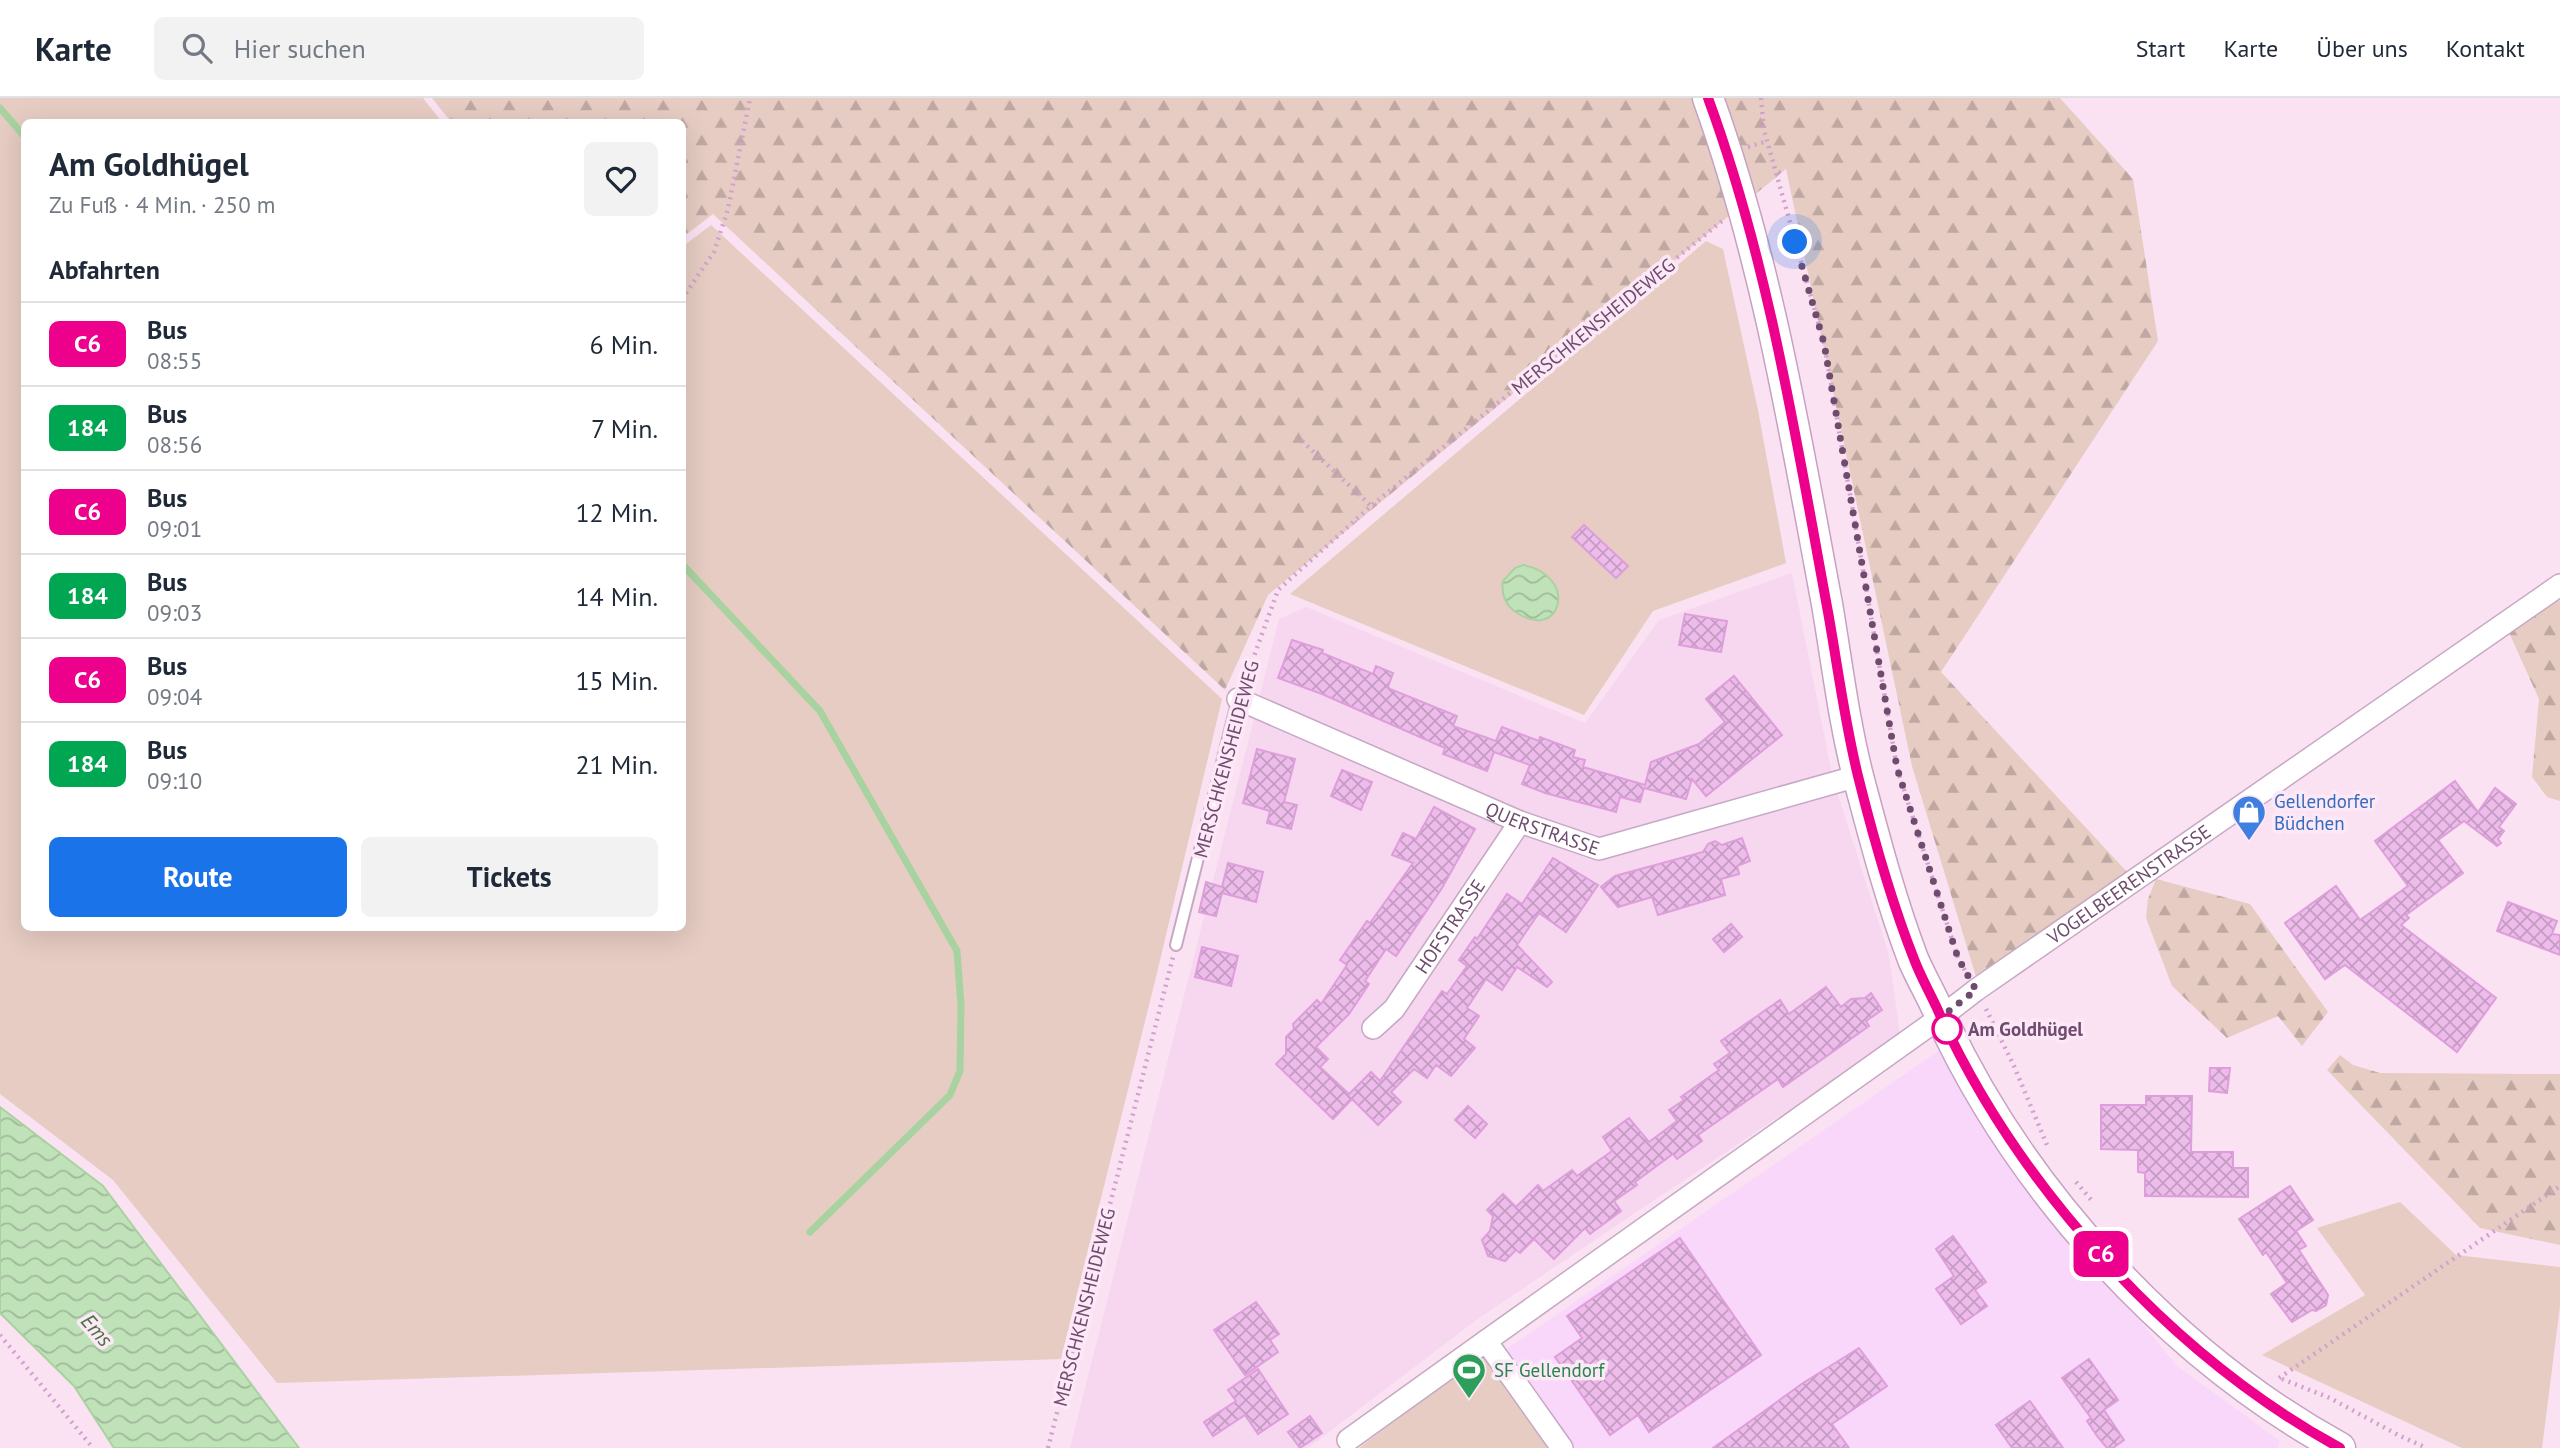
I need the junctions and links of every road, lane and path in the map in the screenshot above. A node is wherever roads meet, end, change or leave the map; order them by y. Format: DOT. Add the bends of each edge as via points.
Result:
graph roads {
  1 [pos="750,98"];
  2 [pos="1708,98"];
  3 [pos="1761,98"];
  4 [pos="1722,221"];
  5 [pos="686,293"];
  6 [pos="1302,442"];
  7 [pos="1371,506"];
  8 [pos="2560,585"];
  9 [pos="1238,699"];
  10 [pos="1858,776"];
  11 [pos="1520,822"];
  12 [pos="1176,945"];
  13 [pos="1976,990"];
  14 [pos="1941,1017"];
  15 [pos="1373,1028"];
  16 [pos="2054,1154"];
  17 [pos="2074,1180"];
  18 [pos="2560,1186"];
  19 [pos="2098,1209"];
  20 [pos="0,1335"];
  21 [pos="1486,1341"];
  22 [pos="2268,1370"];
  23 [pos="2279,1378"];
  24 [pos="1348,1440"];
  25 [pos="93,1448"];
  26 [pos="1048,1448"];
  27 [pos="1562,1448"];
  28 [pos="2340,1448"];
  29 [pos="2427,1448"];
  1 -- 5 [label="path" via="737,170 714,252"];
  2 -- 10 [label="main road" via="1745,212 1780,349"];
  3 -- 13 [label="path" via="1764,130 1824,343 1897,768 1958,958"];
  4 -- 7 [label="path, MERSCHKENSHEIDEWEG"];
  6 -- 7 [label="path"];
  7 -- 9 [label="path, MERSCHKENSHEIDEWEG" via="1278,590"];
  8 -- 13 [label="street, VOGELBEERENSTRASSE"];
  9 -- 11 [label="street, QUERSTRASSE"];
  9 -- 12 [label="lane, MERSCHKENSHEIDEWEG"];
  10 -- 11 [label="street, QUERSTRASSE" via="1599,849"];
  10 -- 14 [label="main road" via="1914,961"];
  11 -- 15 [label="street, HOFSTRASSE" via="1394,1009"];
  12 -- 26 [label="path, MERSCHKENSHEIDEWEG"];
  13 -- 14 [label="street, VOGELBEERENSTRASSE"];
  13 -- 16 [label="path"];
  14 -- 21 [label="street"];
  14 -- 28 [label="main road" via="2000,1123 2051,1195 2113,1269 2192,1345 2264,1400"];
  17 -- 19 [label="path"];
  18 -- 23 [label="path"];
  20 -- 25 [label="path"];
  21 -- 24 [label="street"];
  21 -- 27 [label="street"];
  22 -- 23 [label="path"];
  23 -- 29 [label="path" via="2330,1398"];
}
